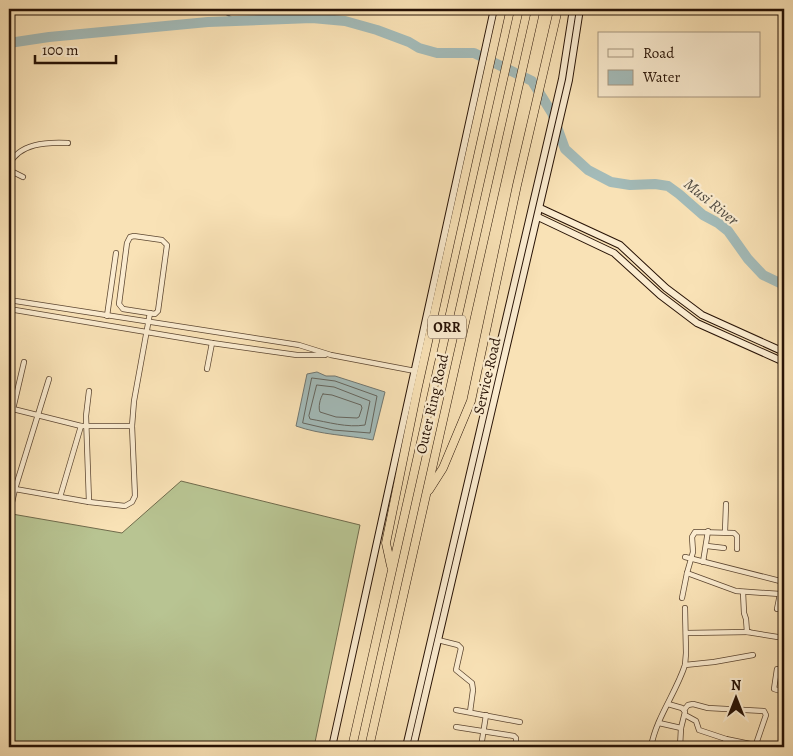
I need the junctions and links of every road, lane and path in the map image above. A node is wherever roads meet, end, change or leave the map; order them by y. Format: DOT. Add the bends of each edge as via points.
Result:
graph roads {
  1 [pos="494,9"];
  2 [pos="502,9"];
  3 [pos="519,9"];
  4 [pos="536,9"];
  5 [pos="558,9"];
  6 [pos="573,9"];
  7 [pos="580,9"];
  8 [pos="495,26"];
  9 [pos="68,142"];
  10 [pos="9,164"];
  11 [pos="9,170"];
  12 [pos="23,177"];
  13 [pos="540,208"];
  14 [pos="538,217"];
  15 [pos="116,253"];
  16 [pos="9,300"];
  17 [pos="36,304"];
  18 [pos="9,309"];
  19 [pos="140,312"];
  20 [pos="35,313"];
  21 [pos="92,313"];
  22 [pos="150,313"];
  23 [pos="107,316"];
  24 [pos="138,321"];
  25 [pos="91,322"];
  26 [pos="148,322"];
  27 [pos="170,326"];
  28 [pos="146,332"];
  29 [pos="168,336"];
  30 [pos="244,337"];
  31 [pos="212,343"];
  32 [pos="242,348"];
  33 [pos="784,352"];
  34 [pos="331,355"];
  35 [pos="24,362"];
  36 [pos="784,362"];
  37 [pos="207,369"];
  38 [pos="415,371"];
  39 [pos="49,379"];
  40 [pos="89,391"];
  41 [pos="11,408"];
  42 [pos="37,415"];
  43 [pos="132,426"];
  44 [pos="83,427"];
  45 [pos="15,489"];
  46 [pos="426,494"];
  47 [pos="60,497"];
  48 [pos="89,502"];
  49 [pos="726,504"];
  50 [pos="9,516"];
  51 [pos="708,531"];
  52 [pos="725,532"];
  53 [pos="707,546"];
  54 [pos="724,548"];
  55 [pos="737,549"];
  56 [pos="685,557"];
  57 [pos="692,558"];
  58 [pos="703,562"];
  59 [pos="391,569"];
  60 [pos="687,573"];
  61 [pos="784,582"];
  62 [pos="743,592"];
  63 [pos="782,593"];
  64 [pos="682,598"];
  65 [pos="686,608"];
  66 [pos="778,609"];
  67 [pos="747,632"];
  68 [pos="686,633"];
  69 [pos="762,633"];
  70 [pos="784,638"];
  71 [pos="438,640"];
  72 [pos="753,655"];
  73 [pos="685,665"];
  74 [pos="776,668"];
  75 [pos="784,692"];
  76 [pos="668,704"];
  77 [pos="456,710"];
  78 [pos="470,712"];
  79 [pos="684,712"];
  80 [pos="486,715"];
  81 [pos="520,722"];
  82 [pos="659,723"];
  83 [pos="456,727"];
  84 [pos="681,728"];
  85 [pos="484,732"];
  86 [pos="726,740"];
  87 [pos="756,746"];
  88 [pos="332,747"];
  89 [pos="352,747"];
  90 [pos="369,747"];
  91 [pos="406,747"];
  92 [pos="413,747"];
  93 [pos="481,747"];
  94 [pos="516,747"];
  95 [pos="651,747"];
  96 [pos="680,747"];
  97 [pos="707,747"];
  98 [pos="719,747"];
  99 [pos="724,747"];
  100 [pos="765,747"];
  1 -- 8 [label="main road"];
  2 -- 8 [label="highway"];
  3 -- 59 [label="highway, Outer Ring Road / ORR"];
  4 -- 46 [label="highway, Outer Ring Road / ORR"];
  5 -- 46 [label="highway" via="471,401 444,468"];
  6 -- 91 [label="main road, Service Road" via="562,79"];
  7 -- 13 [label="main road, Service Road" via="569,80"];
  8 -- 38 [label="main road" via="465,136"];
  8 -- 59 [label="highway" via="482,104 386,543"];
  9 -- 10 [label="street" via="23,149"];
  11 -- 12 [label="street"];
  13 -- 14 [label="main road, Service Road"];
  13 -- 33 [label="main road" via="620,245 666,288 702,315"];
  14 -- 36 [label="main road" via="614,253 697,323"];
  14 -- 71 [label="main road, Service Road"];
  15 -- 23 [label="street"];
  16 -- 17 [label="street"];
  17 -- 20 [label="street"];
  17 -- 21 [label="street"];
  18 -- 20 [label="street"];
  19 -- 22 [label="street"];
  19 -- 22 [label="street" via="123,309 119,304 127,243 134,236 162,240 167,245 158,311"];
  19 -- 24 [label="street"];
  20 -- 25 [label="street"];
  21 -- 23 [label="street"];
  21 -- 25 [label="street"];
  22 -- 26 [label="street"];
  23 -- 24 [label="street"];
  24 -- 26 [label="street"];
  25 -- 28 [label="street"];
  26 -- 27 [label="street"];
  26 -- 28 [label="street"];
  27 -- 29 [label="street"];
  27 -- 30 [label="street"];
  28 -- 29 [label="street"];
  28 -- 43 [label="street"];
  29 -- 31 [label="street"];
  30 -- 32 [label="street"];
  30 -- 34 [label="street" via="299,345"];
  31 -- 32 [label="street"];
  31 -- 37 [label="street"];
  32 -- 34 [label="street" via="297,356"];
  34 -- 38 [label="street"];
  35 -- 41 [label="street"];
  38 -- 88 [label="main road"];
  39 -- 42 [label="street"];
  40 -- 44 [label="street"];
  41 -- 42 [label="street"];
  42 -- 44 [label="street"];
  42 -- 45 [label="street"];
  43 -- 44 [label="street"];
  43 -- 48 [label="street" via="135,496 132,502 125,506"];
  44 -- 47 [label="street"];
  44 -- 48 [label="street"];
  45 -- 47 [label="street"];
  45 -- 50 [label="street"];
  46 -- 90 [label="highway, Outer Ring Road / ORR"];
  47 -- 48 [label="street"];
  49 -- 52 [label="street"];
  51 -- 52 [label="street"];
  51 -- 53 [label="street"];
  51 -- 57 [label="street" via="692,534"];
  52 -- 55 [label="street" via="736,534"];
  53 -- 54 [label="street"];
  53 -- 58 [label="street"];
  56 -- 57 [label="street"];
  57 -- 58 [label="street"];
  57 -- 60 [label="street"];
  58 -- 61 [label="street"];
  59 -- 89 [label="highway, Outer Ring Road / ORR"];
  60 -- 62 [label="street"];
  60 -- 64 [label="street"];
  62 -- 63 [label="street"];
  62 -- 67 [label="street"];
  63 -- 66 [label="street"];
  65 -- 68 [label="street"];
  67 -- 68 [label="street"];
  67 -- 69 [label="street"];
  67 -- 70 [label="street"];
  68 -- 73 [label="street"];
  71 -- 78 [label="street" via="461,648 456,670 472,683"];
  71 -- 92 [label="main road, Service Road"];
  72 -- 73 [label="street"];
  73 -- 76 [label="street"];
  74 -- 75 [label="street" via="774,688"];
  76 -- 79 [label="street"];
  76 -- 82 [label="street"];
  77 -- 78 [label="street"];
  78 -- 80 [label="street"];
  79 -- 84 [label="street"];
  79 -- 86 [label="street" via="696,721 700,730"];
  79 -- 87 [label="street" via="688,705 693,704 708,708 764,711 766,715"];
  80 -- 81 [label="street"];
  80 -- 85 [label="street"];
  82 -- 84 [label="street"];
  82 -- 95 [label="street"];
  83 -- 85 [label="street"];
  84 -- 96 [label="street"];
  85 -- 93 [label="street"];
  85 -- 94 [label="street" via="514,736"];
  86 -- 87 [label="street"];
  86 -- 99 [label="street"];
  87 -- 100 [label="street"];
  97 -- 98 [label="street"];
}
